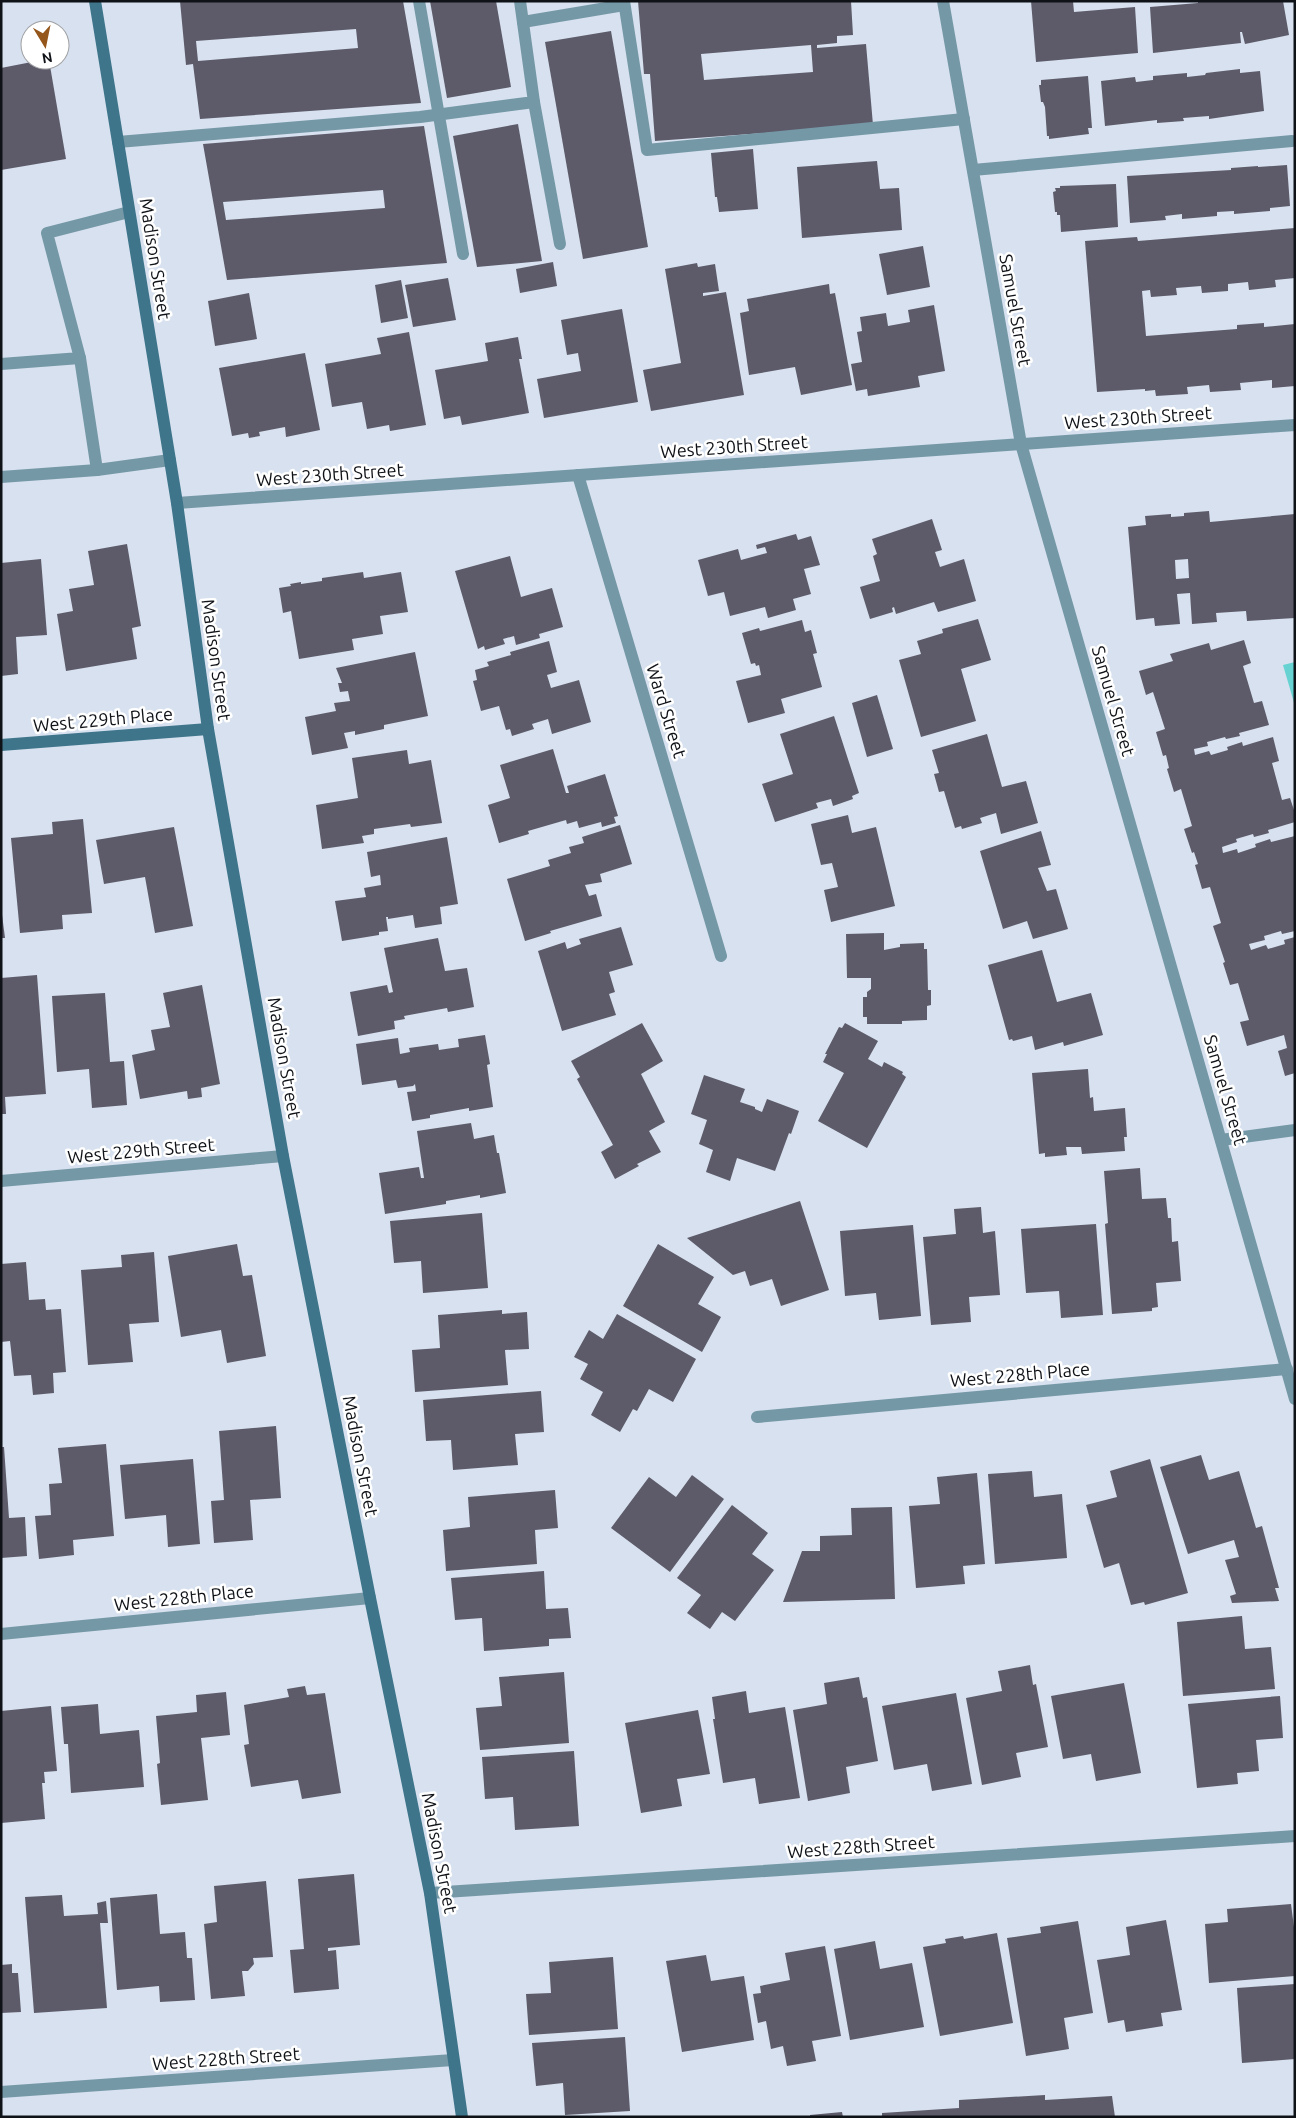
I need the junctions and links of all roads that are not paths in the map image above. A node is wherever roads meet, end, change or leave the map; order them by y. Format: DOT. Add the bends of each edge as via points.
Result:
graph roads {
  1 [pos="96,1"];
  2 [pos="420,1"];
  3 [pos="520,1"];
  4 [pos="944,1"];
  5 [pos="624,3"];
  6 [pos="523,22"];
  7 [pos="534,102"];
  8 [pos="440,115"];
  9 [pos="964,119"];
  10 [pos="1292,141"];
  11 [pos="118,142"];
  12 [pos="973,170"];
  13 [pos="129,212"];
  14 [pos="560,244"];
  15 [pos="463,254"];
  16 [pos="80,358"];
  17 [pos="1,364"];
  18 [pos="1295,425"];
  19 [pos="1021,444"];
  20 [pos="170,460"];
  21 [pos="97,470"];
  22 [pos="578,475"];
  23 [pos="1,477"];
  24 [pos="177,503"];
  25 [pos="208,729"];
  26 [pos="1,745"];
  27 [pos="721,956"];
  28 [pos="1295,1130"];
  29 [pos="1221,1140"];
  30 [pos="283,1156"];
  31 [pos="1,1180"];
  32 [pos="1287,1369"];
  33 [pos="1295,1400"];
  34 [pos="757,1417"];
  35 [pos="370,1598"];
  36 [pos="1,1634"];
  37 [pos="1295,1836"];
  38 [pos="430,1893"];
  39 [pos="453,2060"];
  40 [pos="1,2092"];
  41 [pos="462,2117"];
  1 -- 11 [label="street, Madison Street"];
  2 -- 8 [label="street"];
  3 -- 6 [label="street"];
  4 -- 9 [label="street, Samuel Street"];
  5 -- 6 [label="street"];
  5 -- 9 [label="street" via="647,150"];
  6 -- 7 [label="street"];
  7 -- 8 [label="street"];
  7 -- 14 [label="street"];
  8 -- 11 [label="street"];
  8 -- 15 [label="street"];
  9 -- 12 [label="street, Samuel Street"];
  10 -- 12 [label="street"];
  11 -- 13 [label="street, Madison Street"];
  12 -- 19 [label="street, Samuel Street"];
  13 -- 16 [label="street" via="47,233"];
  13 -- 20 [label="street, Madison Street"];
  16 -- 17 [label="street"];
  16 -- 21 [label="street"];
  18 -- 19 [label="street, West 230th Street"];
  19 -- 22 [label="street, West 230th Street"];
  19 -- 29 [label="street, Samuel Street"];
  20 -- 21 [label="street"];
  20 -- 24 [label="street, Madison Street"];
  21 -- 23 [label="street"];
  22 -- 24 [label="street, West 230th Street"];
  22 -- 27 [label="street, Ward Street"];
  24 -- 25 [label="street, Madison Street"];
  25 -- 26 [label="street, West 229th Place"];
  25 -- 30 [label="street, Madison Street"];
  28 -- 29 [label="street"];
  29 -- 32 [label="street, Samuel Street"];
  30 -- 31 [label="street, West 229th Street"];
  30 -- 35 [label="street, Madison Street"];
  32 -- 33 [label="street, Samuel Street"];
  32 -- 34 [label="street, West 228th Place"];
  35 -- 36 [label="street, West 228th Place"];
  35 -- 38 [label="street, Madison Street"];
  37 -- 38 [label="street, West 228th Street"];
  38 -- 39 [label="street, Madison Street"];
  39 -- 40 [label="street, West 228th Street"];
  39 -- 41 [label="street, Madison Street"];
}
